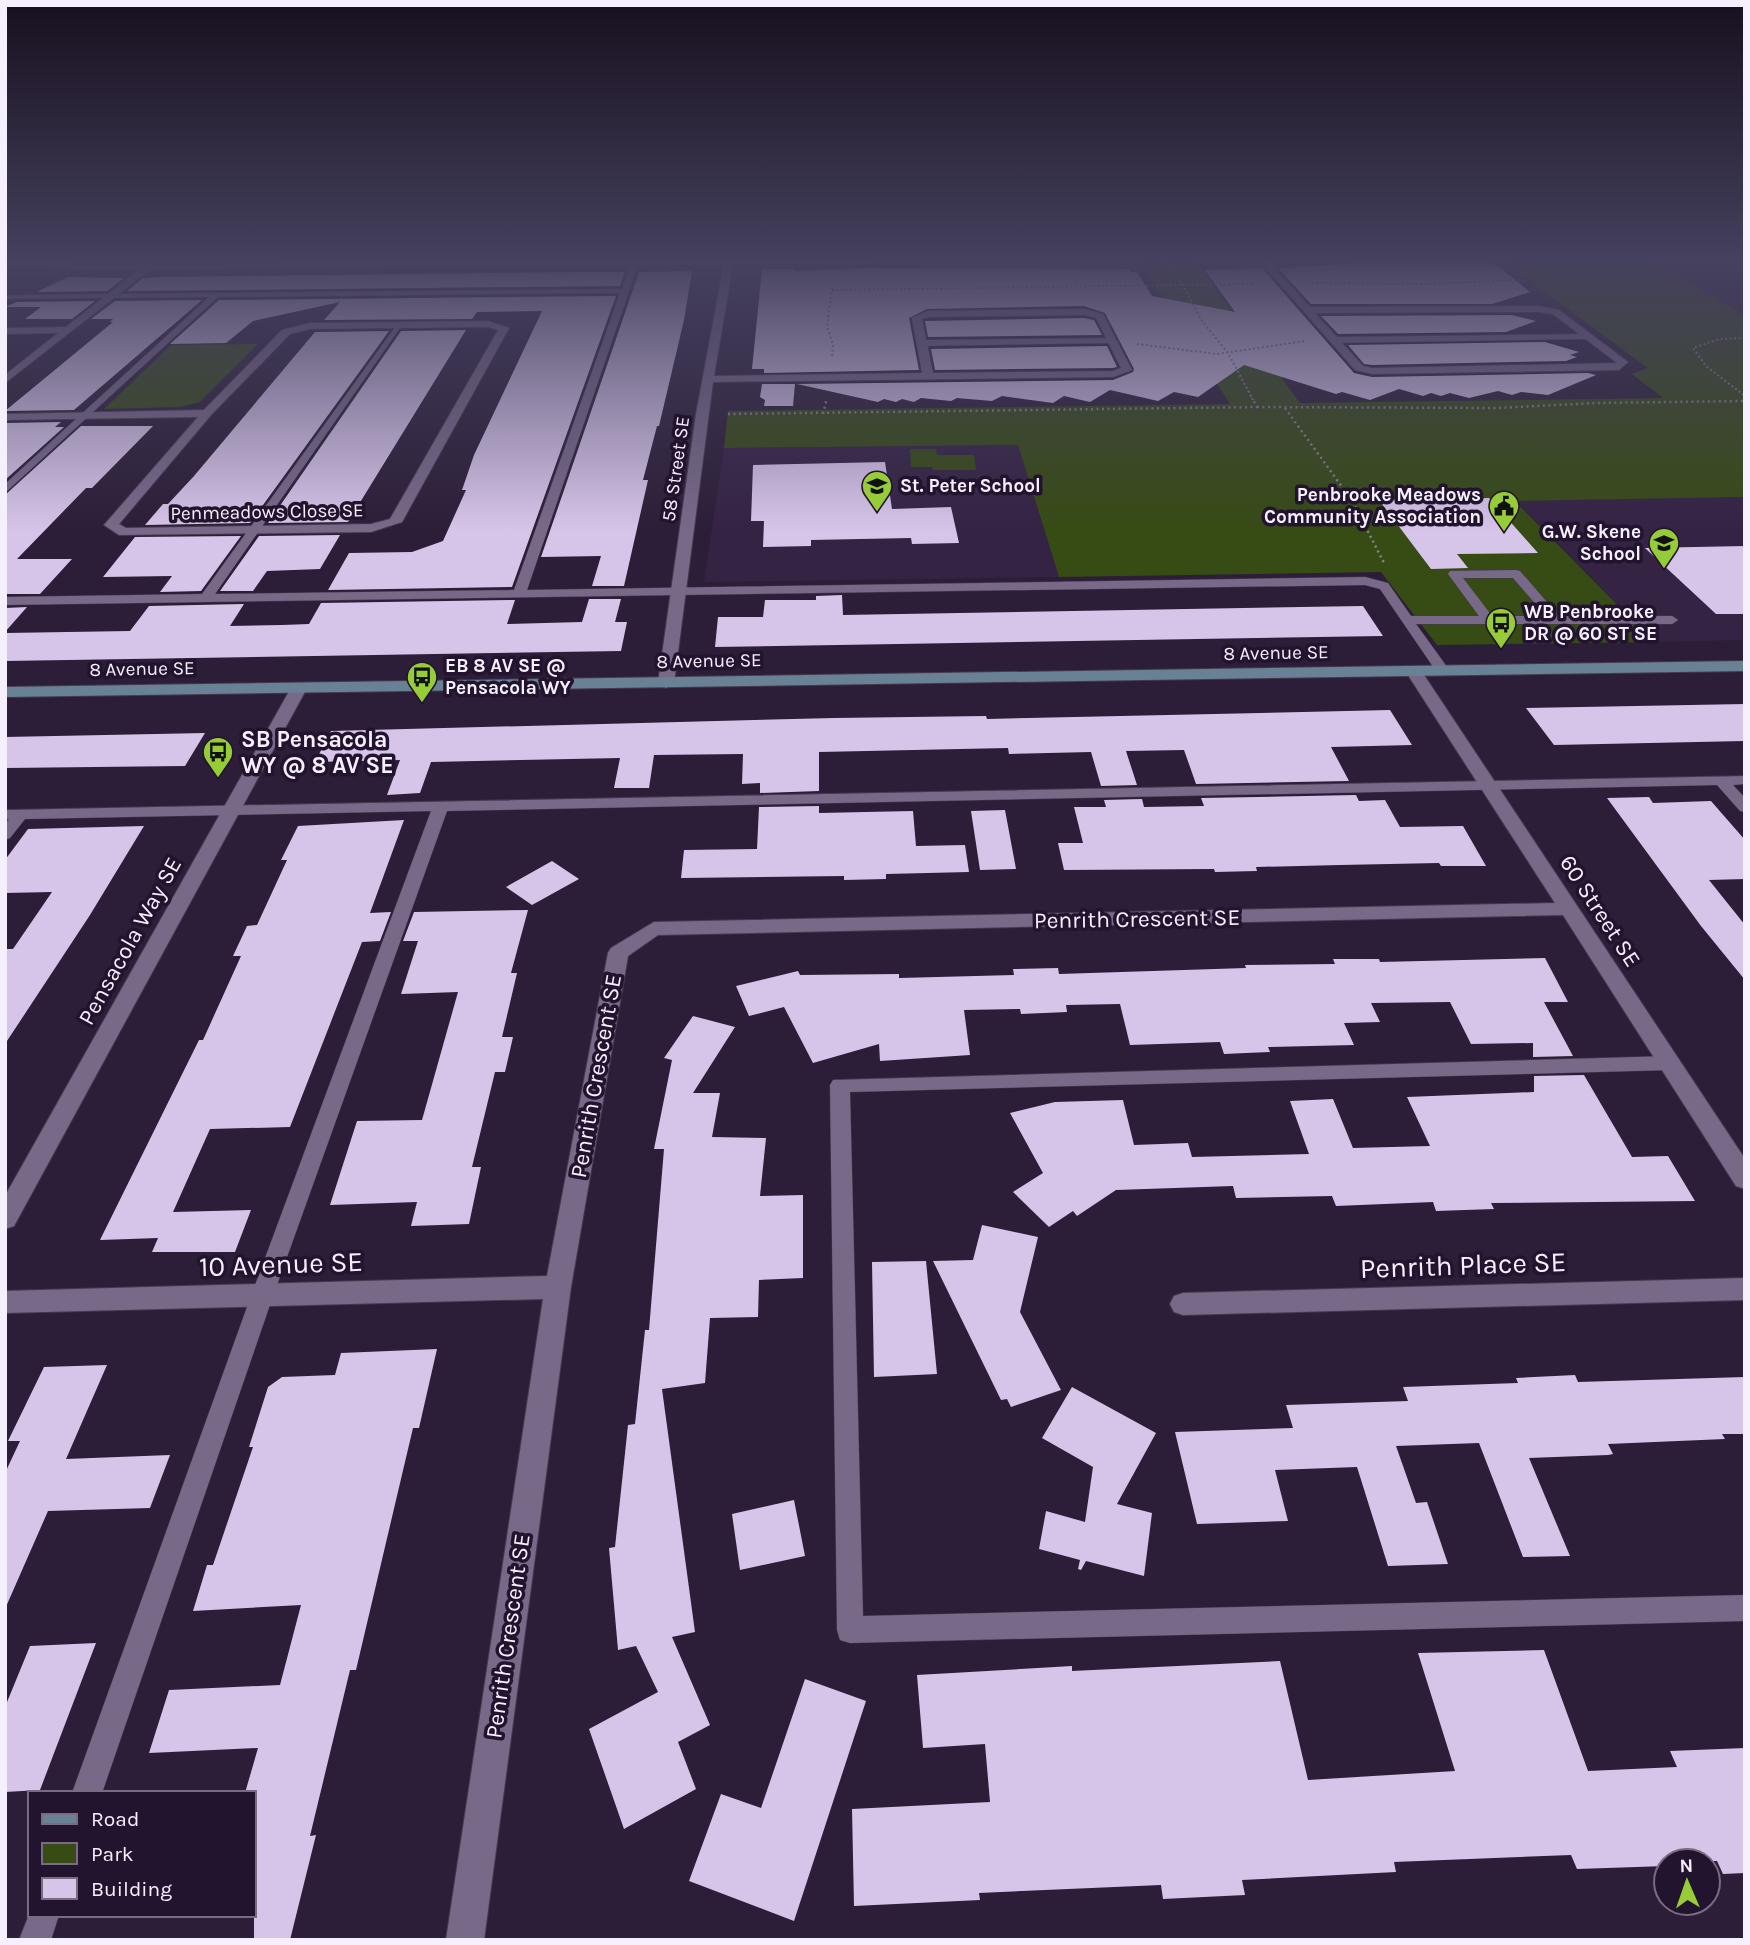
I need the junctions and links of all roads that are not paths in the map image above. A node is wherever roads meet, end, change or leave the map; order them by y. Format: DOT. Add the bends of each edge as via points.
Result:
graph roads {
  1 [pos="42,350"];
  2 [pos="156,350"];
  3 [pos="269,350"];
  4 [pos="381,350"];
  5 [pos="492,350"];
  6 [pos="603,350"];
  7 [pos="714,350"];
  8 [pos="924,350"];
  9 [pos="1117,350"];
  10 [pos="1342,350"];
  11 [pos="1607,350"];
  12 [pos="928,376"];
  13 [pos="709,379"];
  14 [pos="5,380"];
  15 [pos="208,413"];
  16 [pos="85,415"];
  17 [pos="5,417"];
  18 [pos="5,490"];
  19 [pos="254,531"];
  20 [pos="679,591"];
  21 [pos="519,594"];
  22 [pos="206,598"];
  23 [pos="5,601"];
  24 [pos="1555,619"];
  25 [pos="1406,620"];
  26 [pos="1488,620"];
  27 [pos="1672,620"];
  28 [pos="1745,666"];
  29 [pos="1443,671"];
  30 [pos="1414,672"];
  31 [pos="666,683"];
  32 [pos="299,688"];
  33 [pos="5,692"];
  34 [pos="1745,780"];
  35 [pos="1722,781"];
  36 [pos="1490,785"];
  37 [pos="440,808"];
  38 [pos="1745,808"];
  39 [pos="229,813"];
  40 [pos="13,815"];
  41 [pos="5,835"];
  42 [pos="1569,909"];
  43 [pos="1671,1063"];
  44 [pos="1745,1179"];
  45 [pos="5,1219"];
  46 [pos="558,1287"];
  47 [pos="1745,1289"];
  48 [pos="262,1296"];
  49 [pos="5,1303"];
  50 [pos="1183,1304"];
  51 [pos="1745,1608"];
  52 [pos="88,1791"];
  53 [pos="43,1917"];
  54 [pos="35,1940"];
  55 [pos="465,1940"];
  1 -- 14 [label="street"];
  2 -- 16 [label="lane"];
  3 -- 15 [label="street, Penmeadows Close SE"];
  4 -- 19 [label="lane"];
  5 -- 19 [label="street, Penmeadows Close SE" via="394,522 371,528"];
  6 -- 21 [label="lane"];
  7 -- 13 [label="street, 58 Street SE"];
  8 -- 12 [label="street"];
  9 -- 12 [label="street" via="1127,370 1113,374"];
  10 -- 11 [label="street" via="1359,368 1372,371 1619,368 1623,362"];
  12 -- 13 [label="street"];
  13 -- 20 [label="street, 58 Street SE"];
  15 -- 16 [label="street"];
  15 -- 19 [label="street, Penmeadows Close SE" via="111,525 124,532"];
  16 -- 17 [label="street"];
  16 -- 18 [label="lane"];
  19 -- 22 [label="lane"];
  20 -- 21 [label="lane"];
  20 -- 25 [label="lane" via="1365,581 1384,586"];
  20 -- 31 [label="street, 58 Street SE"];
  21 -- 22 [label="lane"];
  22 -- 23 [label="lane"];
  24 -- 26 [label="lane"];
  24 -- 26 [label="lane" via="1516,574 1454,574"];
  24 -- 27 [label="lane"];
  25 -- 26 [label="lane"];
  25 -- 29 [label="lane"];
  28 -- 29 [label="street, 8 Avenue SE"];
  29 -- 30 [label="street, 8 Avenue SE"];
  30 -- 31 [label="street, 8 Avenue SE"];
  30 -- 36 [label="street, 60 Street SE"];
  31 -- 32 [label="street, 8 Avenue SE"];
  32 -- 33 [label="street, 8 Avenue SE"];
  32 -- 39 [label="street, Pensacola Way SE"];
  34 -- 35 [label="lane"];
  35 -- 36 [label="lane"];
  35 -- 38 [label="lane"];
  36 -- 37 [label="lane"];
  36 -- 42 [label="street, 60 Street SE"];
  37 -- 39 [label="lane"];
  37 -- 48 [label="lane"];
  39 -- 40 [label="lane"];
  39 -- 45 [label="street, Pensacola Way SE"];
  40 -- 41 [label="lane"];
  42 -- 43 [label="street, 60 Street SE"];
  42 -- 46 [label="street, Penrith Crescent SE" via="654,929 618,953"];
  43 -- 44 [label="street, 60 Street SE"];
  43 -- 51 [label="lane" via="840,1085 850,1630"];
  46 -- 48 [label="street, 10 Avenue SE"];
  46 -- 55 [label="street, Penrith Crescent SE"];
  47 -- 50 [label="street, Penrith Place SE"];
  48 -- 49 [label="street, 10 Avenue SE"];
  48 -- 52 [label="lane"];
  53 -- 54 [label="lane"];
}
